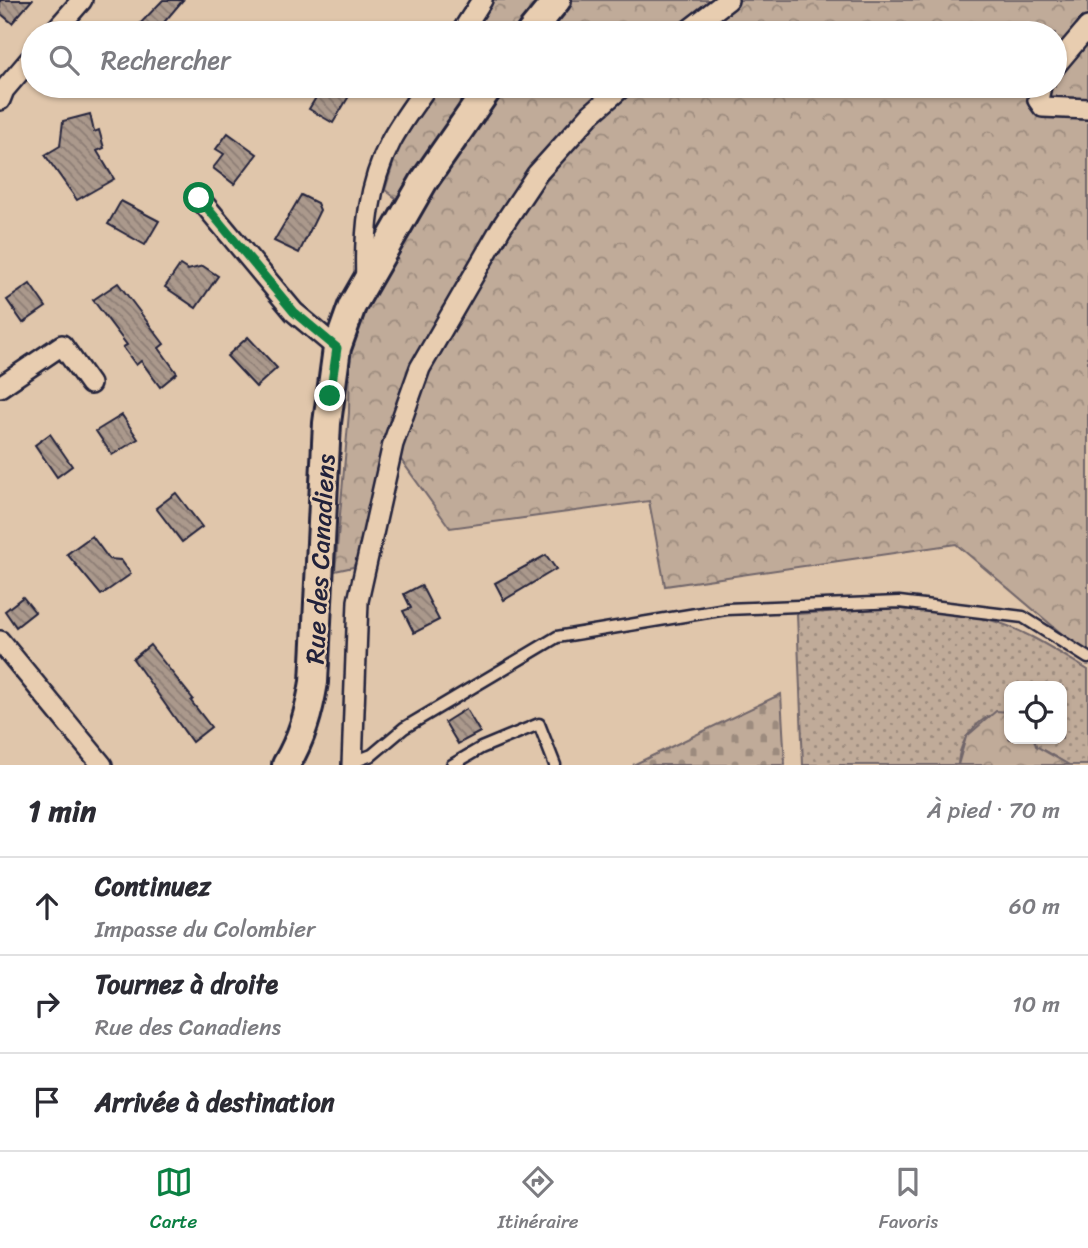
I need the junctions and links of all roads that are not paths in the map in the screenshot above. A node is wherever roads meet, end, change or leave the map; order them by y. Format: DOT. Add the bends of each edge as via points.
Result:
graph roads {
  1 [pos="82,0"];
  2 [pos="482,0"];
  3 [pos="557,0"];
  4 [pos="728,0"];
  5 [pos="64,21"];
  6 [pos="469,21"];
  7 [pos="540,21"];
  8 [pos="701,21"];
  9 [pos="1088,27"];
  10 [pos="1067,52"];
  11 [pos="21,70"];
  12 [pos="419,98"];
  13 [pos="482,98"];
  14 [pos="609,98"];
  15 [pos="1038,98"];
  16 [pos="0,100"];
  17 [pos="1088,110"];
  18 [pos="199,198"];
  19 [pos="366,282"];
  20 [pos="337,348"];
  21 [pos="90,384"];
  22 [pos="0,387"];
  23 [pos="0,641"];
  24 [pos="1088,658"];
  25 [pos="358,761"];
  26 [pos="102,765"];
  27 [pos="286,765"];
  28 [pos="377,765"];
  29 [pos="452,765"];
  30 [pos="555,765"];
  1 -- 5 [label="street"];
  2 -- 6 [label="street"];
  3 -- 7 [label="main road"];
  4 -- 8 [label="street"];
  9 -- 10 [label="street"];
  11 -- 16 [label="street"];
  12 -- 19 [label="street" via="390,142 370,200 365,228"];
  13 -- 19 [label="main road, Rue des Canadiens" via="424,181"];
  14 -- 25 [label="street" via="537,174 420,368 393,444 358,601 353,673"];
  15 -- 17 [label="street" via="1043,107"];
  18 -- 20 [label="street" via="294,312"];
  19 -- 20 [label="main road, Rue des Canadiens"];
  20 -- 27 [label="main road, Rue des Canadiens" via="327,423 314,682 309,712"];
  21 -- 22 [label="street" via="62,345"];
  23 -- 26 [label="street"];
  24 -- 25 [label="lane" via="1023,617 899,602 726,609 557,637 404,728"];
  25 -- 28 [label="lane"];
  29 -- 30 [label="lane" via="538,724"];
}
